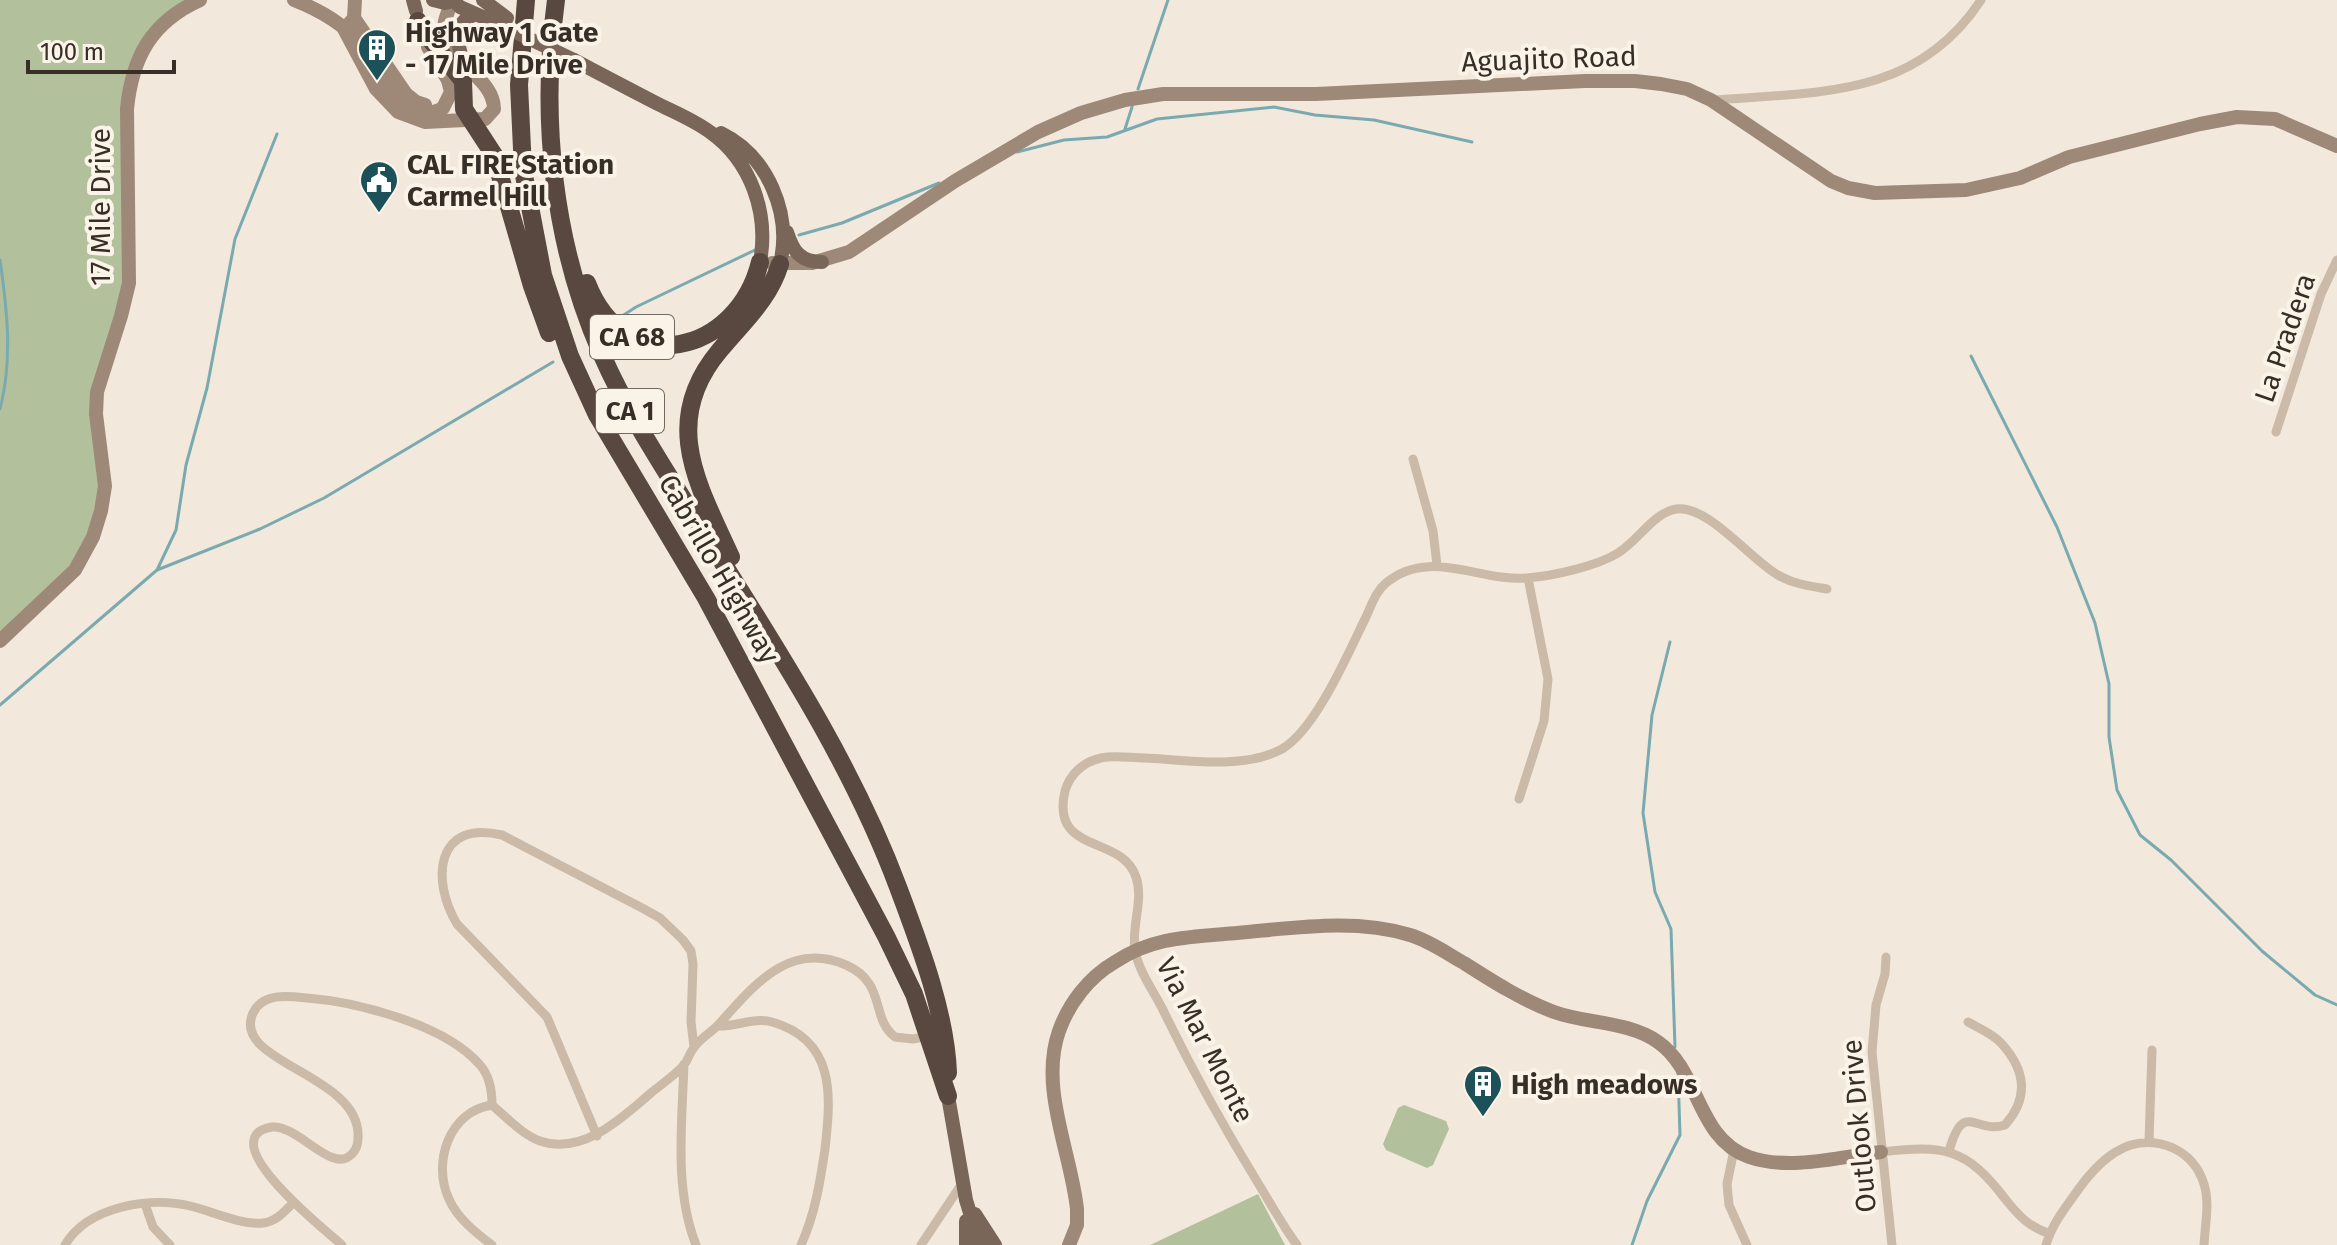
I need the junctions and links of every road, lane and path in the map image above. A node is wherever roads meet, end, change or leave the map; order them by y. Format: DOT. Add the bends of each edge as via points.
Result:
graph roads {
  1 [pos="200,0"];
  2 [pos="294,0"];
  3 [pos="355,0"];
  4 [pos="433,0"];
  5 [pos="526,0"];
  6 [pos="556,0"];
  7 [pos="1981,0"];
  8 [pos="453,1"];
  9 [pos="479,7"];
  10 [pos="416,8"];
  11 [pos="349,23"];
  12 [pos="466,66"];
  13 [pos="1711,100"];
  14 [pos="470,120"];
  15 [pos="701,126"];
  16 [pos="2337,146"];
  17 [pos="556,189"];
  18 [pos="782,216"];
  19 [pos="2337,260"];
  20 [pos="760,262"];
  21 [pos="822,262"];
  22 [pos="780,264"];
  23 [pos="597,415"];
  24 [pos="2276,432"];
  25 [pos="1413,459"];
  26 [pos="1437,565"];
  27 [pos="1528,578"];
  28 [pos="1827,589"];
  29 [pos="753,612"];
  30 [pos="0,641"];
  31 [pos="1519,799"];
  32 [pos="1135,951"];
  33 [pos="1886,957"];
  34 [pos="1968,1022"];
  35 [pos="717,1026"];
  36 [pos="928,1036"];
  37 [pos="694,1047"];
  38 [pos="2152,1050"];
  39 [pos="684,1064"];
  40 [pos="948,1096"];
  41 [pos="492,1105"];
  42 [pos="597,1136"];
  43 [pos="2149,1142"];
  44 [pos="1734,1150"];
  45 [pos="1949,1151"];
  46 [pos="1881,1152"];
  47 [pos="963,1182"];
  48 [pos="966,1200"];
  49 [pos="294,1202"];
  50 [pos="145,1204"];
  51 [pos="2050,1234"];
  52 [pos="65,1245"];
  53 [pos="170,1245"];
  54 [pos="342,1245"];
  55 [pos="492,1245"];
  56 [pos="696,1245"];
  57 [pos="801,1245"];
  58 [pos="921,1245"];
  59 [pos="966,1245"];
  60 [pos="980,1245"];
  61 [pos="995,1245"];
  62 [pos="1069,1245"];
  63 [pos="1297,1245"];
  64 [pos="1747,1245"];
  65 [pos="1892,1245"];
  66 [pos="2046,1245"];
  67 [pos="2204,1245"];
  1 -- 30 [label="street, 17 Mile Drive" via="149,40 129,85 129,283 97,392 105,486 93,537 59,588"];
  2 -- 11 [label="street"];
  3 -- 11 [label="street"];
  4 -- 8 [label="main road, CA 68"];
  5 -- 23 [label="highway, Cabrillo Highway / CA 1" via="519,106 529,212 555,316"];
  6 -- 17 [label="highway, Cabrillo Highway / CA 1" via="550,83"];
  7 -- 13 [label="street" via="1950,40 1924,59 1872,83"];
  8 -- 9 [label="main road, CA 68" via="460,7"];
  8 -- 12 [label="street" via="445,36"];
  9 -- 12 [label="main road" via="458,33"];
  9 -- 15 [label="main road, CA 68, bridge"];
  10 -- 11 [label="street" via="423,39 450,84 451,96 443,102 427,105 409,97"];
  10 -- 14 [label="highway" via="427,37 462,78"];
  11 -- 14 [label="street" via="366,74 392,107 420,121"];
  12 -- 14 [label="street" via="495,106 488,118"];
  13 -- 16 [label="street, Aguajito Road" via="1831,181 1862,192 1966,190 2020,178 2069,157 2237,117 2275,119"];
  13 -- 21 [label="street, Aguajito Road" via="1687,89 1635,81 1316,94 1202,92 1125,100 1081,113 1002,151 860,245"];
  14 -- 23 [label="highway" via="494,155 547,328"];
  15 -- 18 [label="main road, CA 68" via="727,136 752,157 767,177"];
  15 -- 20 [label="main road, CA 68" via="727,147 752,184 762,219"];
  17 -- 20 [label="highway, CA 68" via="597,305 615,326 643,342 682,344 714,332 744,300"];
  17 -- 29 [label="highway, Cabrillo Highway / CA 1" via="576,283 610,374"];
  18 -- 21 [label="main road" via="797,255"];
  18 -- 22 [label="main road, CA 68"];
  19 -- 24 [label="street, La Pradera"];
  20 -- 22 [label="street, Aguajito Road"];
  21 -- 22 [label="street, Aguajito Road"];
  22 -- 29 [label="highway" via="761,303 705,370 688,431 695,481"];
  23 -- 36 [label="highway, Cabrillo Highway / CA 1" via="756,691 896,955"];
  25 -- 26 [label="street"];
  26 -- 27 [label="street, Via Mar Monte"];
  26 -- 32 [label="street, Via Mar Monte" via="1406,572 1384,585 1305,727 1284,747 1245,760 1111,757 1087,763 1071,778 1063,805 1072,831 1119,855 1136,875"];
  27 -- 28 [label="street, Via Mar Monte" via="1602,561 1631,544 1665,512 1682,509 1706,517 1776,574"];
  27 -- 31 [label="street" via="1548,679 1544,721"];
  29 -- 40 [label="highway, Cabrillo Highway / CA 1" via="843,763 896,880 940,1023"];
  32 -- 44 [label="street" via="1181,938 1324,926 1413,936 1550,1010 1657,1041 1680,1064 1710,1124"];
  32 -- 62 [label="street" via="1086,985 1065,1017 1055,1046 1055,1095 1077,1209"];
  32 -- 63 [label="street, Via Mar Monte" via="1196,1079"];
  33 -- 46 [label="street, Outlook Drive" via="1872,1035"];
  34 -- 45 [label="street" via="2001,1043 2023,1085 2005,1125 1967,1122 1955,1131"];
  35 -- 36 [label="street" via="762,978 789,963 819,959 849,967 865,978 891,1034 907,1039"];
  35 -- 37 [label="street"];
  35 -- 57 [label="street" via="769,1021 797,1033 819,1058 828,1084 830,1117 822,1176"];
  36 -- 40 [label="highway, Cabrillo Highway / CA 1"];
  37 -- 39 [label="street"];
  37 -- 42 [label="street" via="691,951 668,925 502,835 456,839 445,854 441,883 449,910 547,1017"];
  38 -- 43 [label="street"];
  39 -- 42 [label="street"];
  39 -- 56 [label="street" via="685,1213"];
  40 -- 47 [label="main road, Cabrillo Highway / CA 1"];
  41 -- 42 [label="street" via="543,1142"];
  41 -- 49 [label="street" via="479,1063 408,1022 341,1001 290,996 263,1001 251,1017 256,1040 271,1055 320,1081 347,1104 357,1125 357,1147 343,1160 330,1158 289,1129 270,1127 255,1135 258,1160"];
  41 -- 55 [label="street" via="474,1109 457,1125 441,1170 454,1209"];
  43 -- 51 [label="street" via="2128,1145 2103,1160"];
  43 -- 67 [label="street" via="2179,1151 2199,1173 2206,1196"];
  44 -- 46 [label="street" via="1786,1163"];
  44 -- 64 [label="street" via="1729,1205"];
  45 -- 46 [label="street" via="1928,1147"];
  45 -- 51 [label="street" via="1981,1170 2030,1226"];
  46 -- 65 [label="street, Outlook Drive"];
  47 -- 48 [label="main road, Cabrillo Highway / CA 1"];
  47 -- 58 [label="street"];
  48 -- 59 [label="main road"];
  48 -- 60 [label="main road, Cabrillo Highway / CA 1"];
  48 -- 61 [label="main road"];
  49 -- 50 [label="street" via="277,1218 262,1223 186,1205"];
  49 -- 54 [label="street"];
  50 -- 52 [label="street" via="86,1221"];
  50 -- 53 [label="street" via="153,1227"];
  51 -- 66 [label="street"];
}
